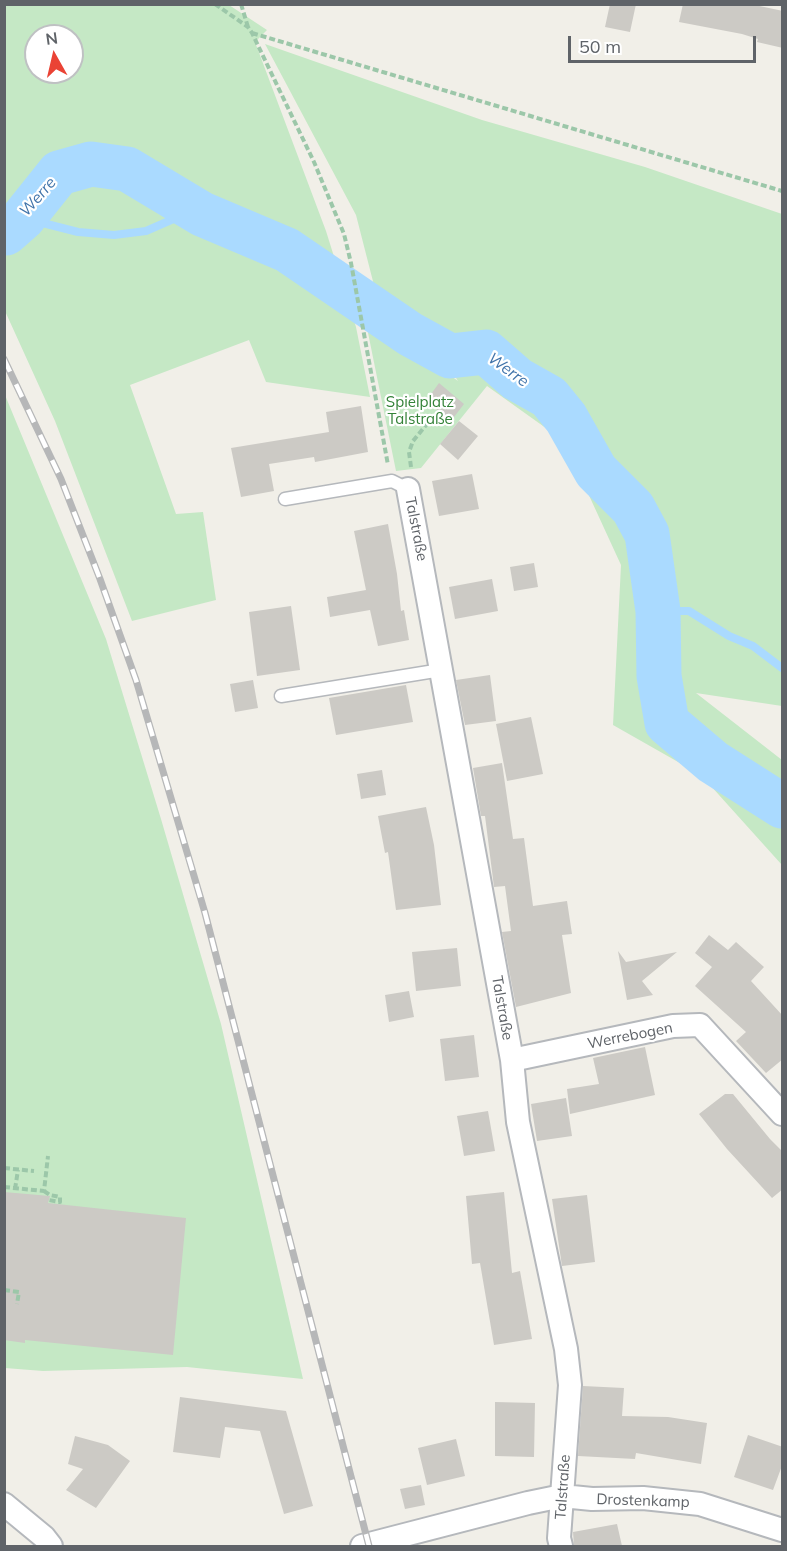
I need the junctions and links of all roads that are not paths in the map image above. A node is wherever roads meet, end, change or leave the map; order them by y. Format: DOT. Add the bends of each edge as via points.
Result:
graph roads {
  1 [pos="404,480"];
  2 [pos="285,498"];
  3 [pos="441,670"];
  4 [pos="281,696"];
  5 [pos="512,1060"];
  6 [pos="783,1114"];
  7 [pos="562,1496"];
  8 [pos="4,1504"];
  9 [pos="783,1530"];
  10 [pos="51,1546"];
  11 [pos="362,1546"];
  12 [pos="561,1546"];
  1 -- 2 [label="lane"];
  1 -- 3 [label="street, Talstraße"];
  3 -- 4 [label="lane"];
  3 -- 5 [label="street, Talstraße"];
  5 -- 6 [label="street, Werrebogen" via="673,1026 700,1025"];
  5 -- 7 [label="street, Talstraße" via="518,1122 566,1349 570,1385"];
  7 -- 9 [label="street, Drostenkamp" via="700,1504"];
  7 -- 11 [label="street, Drostenkamp"];
  7 -- 12 [label="street, Talstraße"];
  8 -- 10 [label="street"];
}
